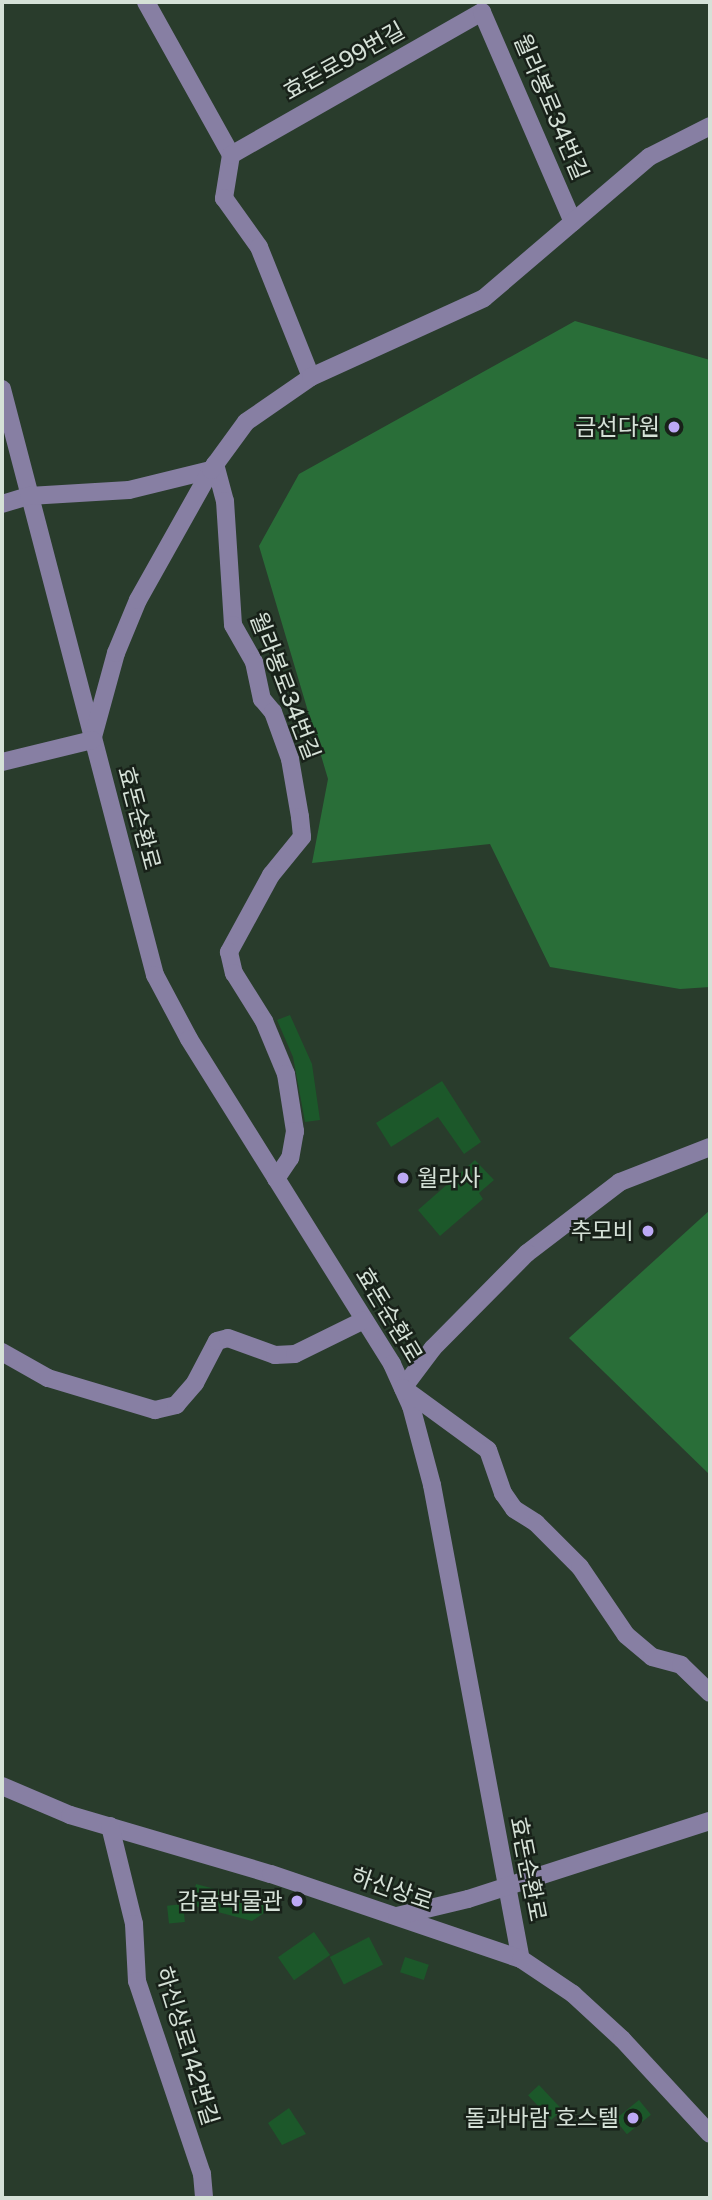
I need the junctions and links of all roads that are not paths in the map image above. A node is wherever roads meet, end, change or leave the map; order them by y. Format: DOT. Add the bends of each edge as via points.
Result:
graph roads {
  1 [pos="146,2"];
  2 [pos="482,12"];
  3 [pos="710,127"];
  4 [pos="231,155"];
  5 [pos="573,222"];
  6 [pos="311,377"];
  7 [pos="2,389"];
  8 [pos="213,467"];
  9 [pos="29,496"];
  10 [pos="2,504"];
  11 [pos="92,740"];
  12 [pos="2,762"];
  13 [pos="710,1147"];
  14 [pos="276,1179"];
  15 [pos="364,1320"];
  16 [pos="2,1352"];
  17 [pos="403,1388"];
  18 [pos="710,1693"];
  19 [pos="2,1786"];
  20 [pos="710,1821"];
  21 [pos="110,1826"];
  22 [pos="506,1886"];
  23 [pos="397,1916"];
  24 [pos="521,1959"];
  25 [pos="710,2134"];
  26 [pos="204,2198"];
  1 -- 4 [label="street"];
  2 -- 4 [label="street, 효돈로99번길"];
  2 -- 5 [label="street, 월라봉로34번길"];
  3 -- 5 [label="street, 월라봉로34번길" via="649,157"];
  4 -- 6 [label="street" via="224,198 259,247"];
  5 -- 6 [label="street, 월라봉로34번길" via="484,298"];
  6 -- 8 [label="street, 월라봉로34번길" via="246,422"];
  7 -- 9 [label="street, 효돈순환로"];
  8 -- 9 [label="street" via="129,490"];
  8 -- 11 [label="street, 월라봉로34번길" via="138,600 116,653"];
  8 -- 14 [label="street, 월라봉로34번길" via="225,501 233,625 254,662 262,699 273,712 290,759 302,837 271,875 229,952 234,973 264,1021 286,1074 295,1131 290,1158"];
  9 -- 10 [label="street"];
  9 -- 11 [label="street, 효돈순환로"];
  11 -- 12 [label="street"];
  11 -- 14 [label="street, 효돈순환로" via="155,975"];
  13 -- 17 [label="street" via="620,1182 527,1253 433,1348"];
  14 -- 15 [label="street, 효돈순환로"];
  15 -- 16 [label="street" via="295,1354 275,1355 228,1338 217,1341 195,1383 176,1405 155,1410 48,1378"];
  15 -- 17 [label="street, 효돈순환로"];
  17 -- 18 [label="street" via="488,1450 503,1493 514,1509 536,1523 580,1567 626,1635 652,1657 681,1665"];
  17 -- 22 [label="street, 효돈순환로" via="432,1485"];
  19 -- 21 [label="street, 하신상로" via="70,1815"];
  20 -- 22 [label="street"];
  21 -- 23 [label="street, 하신상로"];
  21 -- 26 [label="street, 하신상로142번길" via="134,1924 137,1982 198,2162"];
  22 -- 23 [label="street"];
  22 -- 24 [label="street, 효돈순환로"];
  23 -- 24 [label="street, 하신상로"];
  24 -- 25 [label="street, 하신상로" via="573,1994 612,2030"];
}
